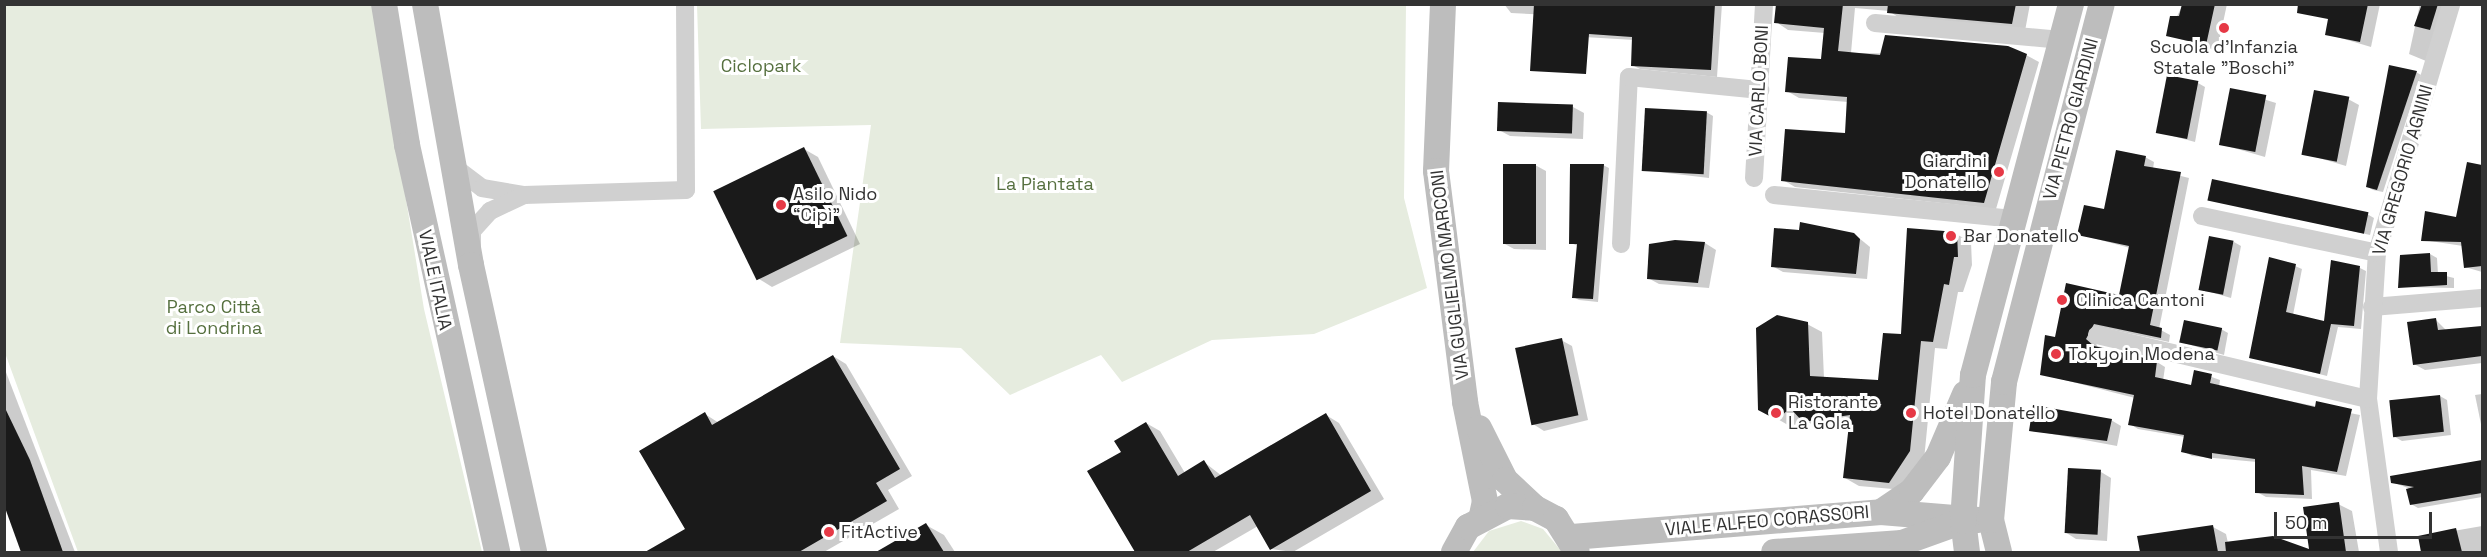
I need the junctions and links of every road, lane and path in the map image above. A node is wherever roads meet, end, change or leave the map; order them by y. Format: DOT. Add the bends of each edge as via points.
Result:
graph roads {
  1 [pos="384,4"];
  2 [pos="425,4"];
  3 [pos="685,4"];
  4 [pos="1443,4"];
  5 [pos="1764,4"];
  6 [pos="2071,4"];
  7 [pos="2102,4"];
  8 [pos="2451,4"];
  9 [pos="1875,23"];
  10 [pos="2061,40"];
  11 [pos="1760,90"];
  12 [pos="451,165"];
  13 [pos="1754,178"];
  14 [pos="524,195"];
  15 [pos="1774,195"];
  16 [pos="2202,216"];
  17 [pos="2013,219"];
  18 [pos="1621,244"];
  19 [pos="2377,253"];
  20 [pos="471,265"];
  21 [pos="2482,298"];
  22 [pos="2372,307"];
  23 [pos="2097,335"];
  24 [pos="1973,375"];
  25 [pos="2368,399"];
  26 [pos="1465,402"];
  27 [pos="1535,508"];
  28 [pos="1881,512"];
  29 [pos="1482,515"];
  30 [pos="1991,520"];
  31 [pos="1962,521"];
  32 [pos="1902,543"];
  33 [pos="1575,545"];
  34 [pos="497,552"];
  35 [pos="534,552"];
  36 [pos="1454,552"];
  37 [pos="1774,552"];
  38 [pos="1932,552"];
  39 [pos="1967,552"];
  40 [pos="1999,552"];
  41 [pos="2389,552"];
  1 -- 34 [label="street, VIALE ITALIA" via="409,156"];
  2 -- 12 [label="street"];
  3 -- 14 [label="street" via="686,190"];
  4 -- 26 [label="street, VIA GUGLIELMO MARCONI" via="1436,171"];
  5 -- 11 [label="street, VIA CARLO BONI"];
  6 -- 10 [label="street, VIA PIETRO GIARDINI"];
  7 -- 30 [label="street, VIA PIETRO GIARDINI" via="2004,382"];
  8 -- 19 [label="street, VIA GREGORIO AGNINI"];
  9 -- 10 [label="street, VIA PIETRO GIARDINI"];
  10 -- 17 [label="street, VIA PIETRO GIARDINI"];
  11 -- 13 [label="street, VIA CARLO BONI"];
  11 -- 18 [label="street" via="1629,77"];
  12 -- 14 [label="street" via="482,188"];
  12 -- 20 [label="street"];
  14 -- 20 [label="street" via="490,211 472,231"];
  15 -- 17 [label="street"];
  16 -- 19 [label="street"];
  17 -- 24 [label="street, VIA PIETRO GIARDINI"];
  19 -- 22 [label="street, VIA GREGORIO AGNINI"];
  20 -- 35 [label="street"];
  21 -- 22 [label="street"];
  22 -- 25 [label="street, VIA GREGORIO AGNINI"];
  23 -- 25 [label="street"];
  24 -- 28 [label="street, VIA PIETRO GIARDINI" via="1938,457 1912,491"];
  24 -- 31 [label="street, VIA PIETRO GIARDINI"];
  25 -- 41 [label="street, VIA GREGORIO AGNINI"];
  26 -- 27 [label="street, VIA GUGLIELMO MARCONI" via="1505,480"];
  26 -- 29 [label="street, VIA GUGLIELMO MARCONI" via="1485,501"];
  27 -- 29 [label="street" via="1508,506"];
  27 -- 33 [label="street, VIA GUGLIELMO MARCONI" via="1556,519"];
  28 -- 31 [label="street, VIALE ALFEO CORASSORI"];
  28 -- 33 [label="street, VIALE ALFEO CORASSORI"];
  29 -- 36 [label="street" via="1467,526"];
  30 -- 31 [label="street, VIALE ALFEO CORASSORI"];
  30 -- 40 [label="street, VIA PIETRO GIARDINI"];
  31 -- 32 [label="street, VIALE ALFEO CORASSORI"];
  31 -- 39 [label="street, VIA PIETRO GIARDINI"];
  32 -- 37 [label="street, VIALE ALFEO CORASSORI"];
  32 -- 38 [label="street, VIALE ALFEO CORASSORI"];
}
